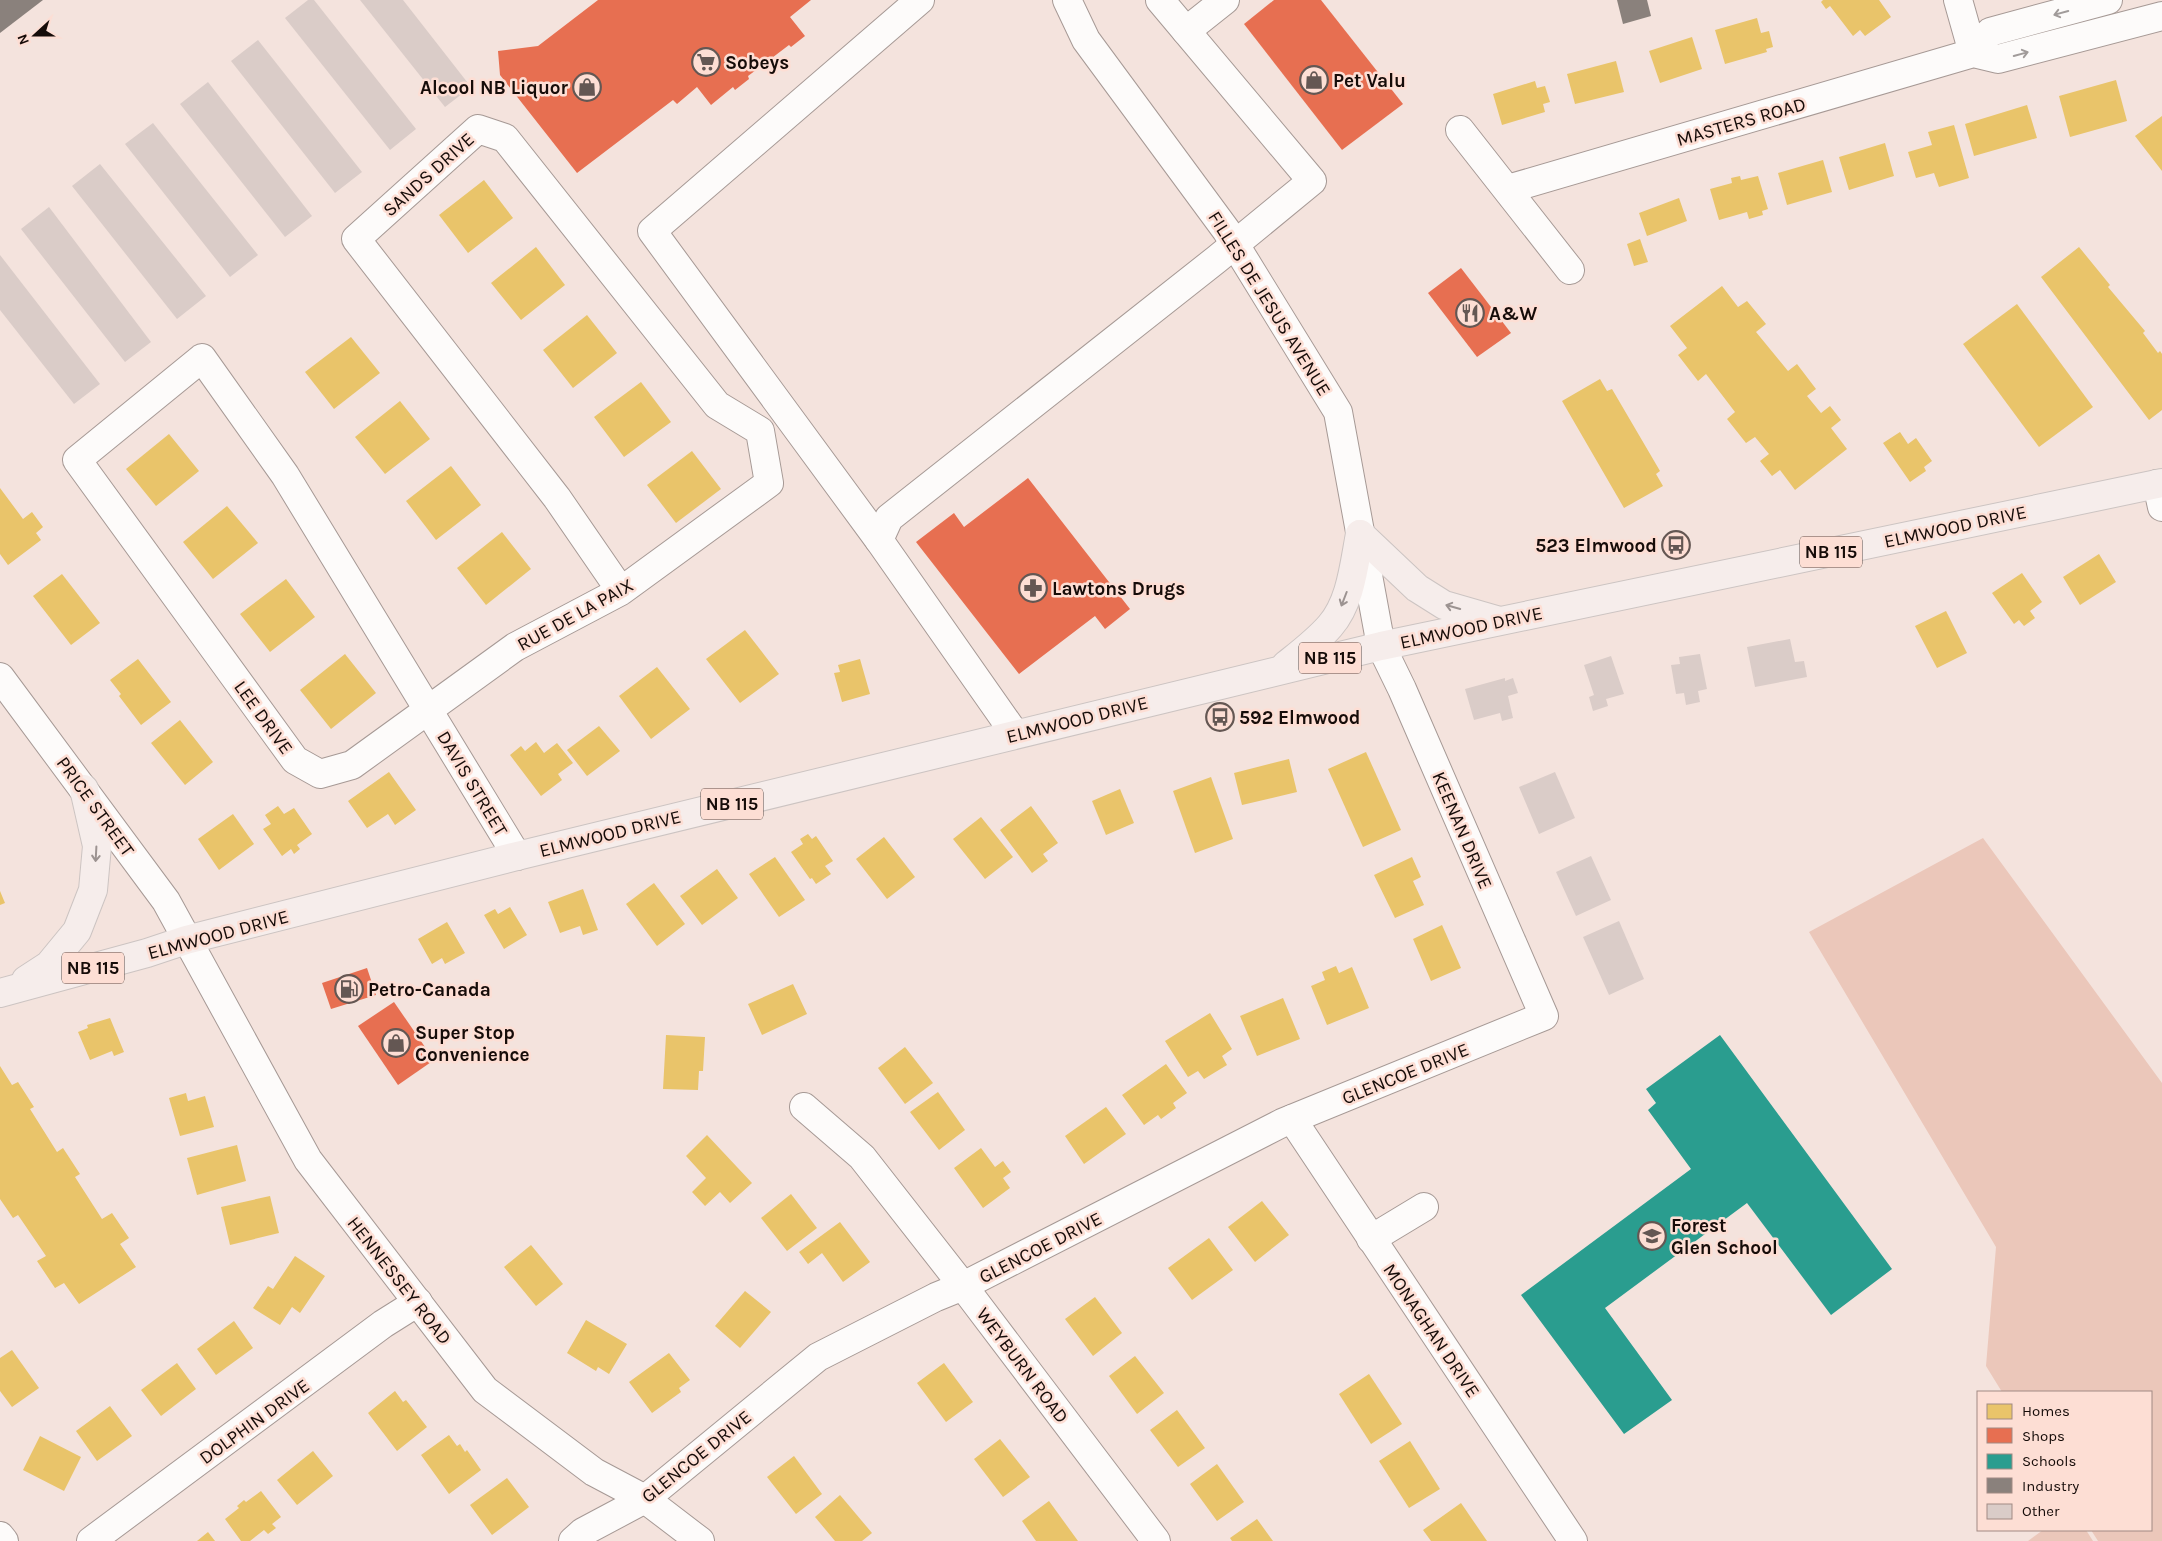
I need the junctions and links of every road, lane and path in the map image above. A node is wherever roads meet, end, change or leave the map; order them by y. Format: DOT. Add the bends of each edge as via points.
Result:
graph roads {
  1 [pos="920,0"];
  2 [pos="1066,0"];
  3 [pos="1160,0"];
  4 [pos="1225,0"];
  5 [pos="1938,0"];
  6 [pos="2108,0"];
  7 [pos="2154,0"];
  8 [pos="1961,12"];
  9 [pos="2162,16"];
  10 [pos="1186,31"];
  11 [pos="1973,53"];
  12 [pos="1460,130"];
  13 [pos="1508,189"];
  14 [pos="1234,244"];
  15 [pos="1570,270"];
  16 [pos="769,483"];
  17 [pos="2160,491"];
  18 [pos="1360,534"];
  19 [pos="879,540"];
  20 [pos="621,591"];
  21 [pos="1500,621"];
  22 [pos="1381,646"];
  23 [pos="1278,670"];
  24 [pos="0,676"];
  25 [pos="429,710"];
  26 [pos="1016,734"];
  27 [pos="84,789"];
  28 [pos="517,856"];
  29 [pos="186,940"];
  30 [pos="6,991"];
  31 [pos="1544,1016"];
  32 [pos="804,1107"];
  33 [pos="1292,1119"];
  34 [pos="1424,1207"];
  35 [pos="1371,1239"];
  36 [pos="963,1286"];
  37 [pos="418,1302"];
  38 [pos="646,1499"];
  39 [pos="0,1536"];
  40 [pos="4,1541"];
  41 [pos="91,1541"];
  42 [pos="573,1541"];
  43 [pos="700,1541"];
  44 [pos="1156,1541"];
  45 [pos="1573,1541"];
  1 -- 19 [label="street" via="652,232"];
  2 -- 14 [label="street, FILLES DE JESUS AVENUE" via="1086,40"];
  3 -- 10 [label="street"];
  4 -- 10 [label="street"];
  5 -- 8 [label="street"];
  6 -- 11 [label="street, one-way" via="1990,32"];
  7 -- 9 [label="street"];
  8 -- 11 [label="street"];
  11 -- 9 [label="street, MASTERS ROAD, one-way" via="1998,59"];
  10 -- 14 [label="street" via="1312,181"];
  11 -- 13 [label="street, MASTERS ROAD"];
  12 -- 13 [label="street"];
  13 -- 15 [label="street"];
  14 -- 18 [label="street, FILLES DE JESUS AVENUE" via="1338,412"];
  14 -- 19 [label="street" via="889,518"];
  16 -- 20 [label="street, RUE DE LA PAIX"];
  16 -- 20 [label="street, SANDS DRIVE" via="760,431 717,405 505,138 478,129 356,239 557,498"];
  17 -- 21 [label="main road, ELMWOOD DRIVE / NB 115"];
  21 -- 18 [label="main road, one-way" via="1444,605 1417,588"];
  18 -- 22 [label="street, FILLES DE JESUS AVENUE"];
  18 -- 23 [label="main road, one-way" via="1345,600 1331,625"];
  19 -- 26 [label="street"];
  20 -- 25 [label="street, RUE DE LA PAIX" via="515,647"];
  21 -- 22 [label="main road, ELMWOOD DRIVE / NB 115"];
  22 -- 23 [label="main road, ELMWOOD DRIVE / NB 115"];
  22 -- 31 [label="street, KEENAN DRIVE"];
  23 -- 26 [label="main road, ELMWOOD DRIVE / NB 115"];
  24 -- 27 [label="street, PRICE STREET"];
  25 -- 25 [label="street, LEE DRIVE" via="352,765 320,774 295,760 77,460 202,358 285,474"];
  25 -- 28 [label="street, DAVIS STREET"];
  26 -- 28 [label="main road, ELMWOOD DRIVE / NB 115"];
  27 -- 29 [label="street, PRICE STREET" via="166,901"];
  27 -- 30 [label="main road, one-way" via="97,846 93,890 77,931 49,965"];
  28 -- 29 [label="main road, ELMWOOD DRIVE / NB 115"];
  29 -- 30 [label="main road, ELMWOOD DRIVE / NB 115"];
  29 -- 37 [label="street, HENNESSEY ROAD" via="308,1160"];
  31 -- 33 [label="street, GLENCOE DRIVE"];
  32 -- 36 [label="street, WEYBURN ROAD" via="862,1157"];
  33 -- 35 [label="street, MONAGHAN DRIVE"];
  33 -- 36 [label="street, GLENCOE DRIVE"];
  34 -- 35 [label="street"];
  35 -- 45 [label="street, MONAGHAN DRIVE"];
  36 -- 38 [label="street, GLENCOE DRIVE" via="818,1357"];
  36 -- 44 [label="street, WEYBURN ROAD"];
  37 -- 38 [label="street, HENNESSEY ROAD" via="485,1390 594,1472"];
  37 -- 41 [label="street, DOLPHIN DRIVE" via="383,1324"];
  38 -- 42 [label="street, GLENCOE DRIVE" via="583,1532"];
  38 -- 43 [label="street, HENNESSEY ROAD"];
  39 -- 40 [label="street"];
}
